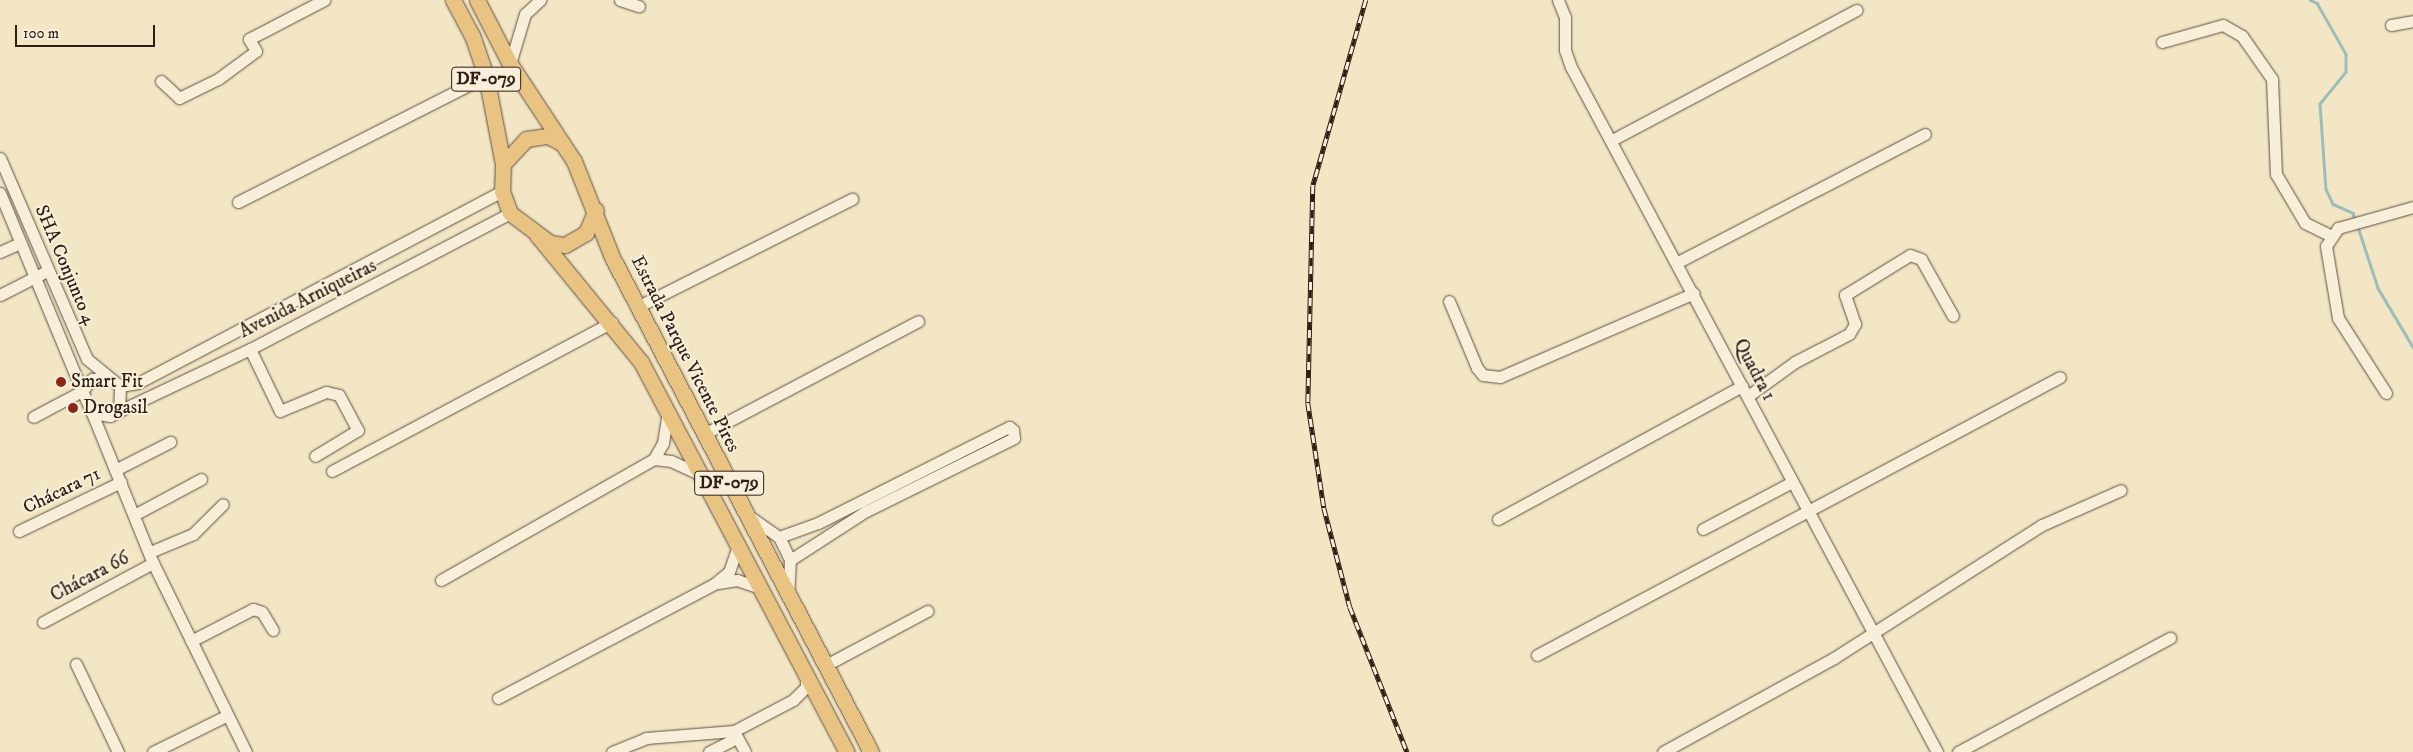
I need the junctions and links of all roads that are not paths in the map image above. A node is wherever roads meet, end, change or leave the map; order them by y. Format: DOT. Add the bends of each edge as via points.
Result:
graph roads {
  1 [pos="324,0"];
  2 [pos="453,0"];
  3 [pos="477,0"];
  4 [pos="540,0"];
  5 [pos="620,0"];
  6 [pos="1558,0"];
  7 [pos="639,6"];
  8 [pos="1857,10"];
  9 [pos="2413,21"];
  10 [pos="2392,25"];
  11 [pos="2162,42"];
  12 [pos="510,64"];
  13 [pos="486,76"];
  14 [pos="161,81"];
  15 [pos="1924,134"];
  16 [pos="1612,140"];
  17 [pos="564,144"];
  18 [pos="0,158"];
  19 [pos="503,164"];
  20 [pos="502,191"];
  21 [pos="0,193"];
  22 [pos="852,199"];
  23 [pos="238,202"];
  24 [pos="2413,207"];
  25 [pos="596,210"];
  26 [pos="510,213"];
  27 [pos="2334,231"];
  28 [pos="537,235"];
  29 [pos="20,243"];
  30 [pos="0,252"];
  31 [pos="1678,262"];
  32 [pos="48,270"];
  33 [pos="37,277"];
  34 [pos="1694,293"];
  35 [pos="0,295"];
  36 [pos="1448,301"];
  37 [pos="638,307"];
  38 [pos="1954,316"];
  39 [pos="918,321"];
  40 [pos="612,322"];
  41 [pos="250,349"];
  42 [pos="2060,377"];
  43 [pos="109,378"];
  44 [pos="120,386"];
  45 [pos="82,391"];
  46 [pos="1745,391"];
  47 [pos="2386,393"];
  48 [pos="668,411"];
  49 [pos="92,413"];
  50 [pos="114,414"];
  51 [pos="33,417"];
  52 [pos="704,434"];
  53 [pos="101,438"];
  54 [pos="170,442"];
  55 [pos="314,456"];
  56 [pos="654,459"];
  57 [pos="115,470"];
  58 [pos="332,471"];
  59 [pos="699,474"];
  60 [pos="925,475"];
  61 [pos="201,479"];
  62 [pos="120,482"];
  63 [pos="1792,482"];
  64 [pos="2121,490"];
  65 [pos="223,504"];
  66 [pos="863,507"];
  67 [pos="1809,512"];
  68 [pos="745,513"];
  69 [pos="134,515"];
  70 [pos="1498,518"];
  71 [pos="818,523"];
  72 [pos="1703,529"];
  73 [pos="19,531"];
  74 [pos="826,535"];
  75 [pos="779,537"];
  76 [pos="738,546"];
  77 [pos="152,557"];
  78 [pos="790,560"];
  79 [pos="441,580"];
  80 [pos="714,584"];
  81 [pos="760,588"];
  82 [pos="788,595"];
  83 [pos="927,611"];
  84 [pos="43,622"];
  85 [pos="273,630"];
  86 [pos="1876,632"];
  87 [pos="2170,638"];
  88 [pos="191,640"];
  89 [pos="1537,655"];
  90 [pos="76,664"];
  91 [pos="826,665"];
  92 [pos="806,677"];
  93 [pos="498,698"];
  94 [pos="793,700"];
  95 [pos="822,704"];
  96 [pos="226,716"];
  97 [pos="736,735"];
  98 [pos="118,752"];
  99 [pos="153,752"];
  100 [pos="246,752"];
  101 [pos="612,752"];
  102 [pos="709,752"];
  103 [pos="745,752"];
  104 [pos="847,752"];
  105 [pos="871,752"];
  106 [pos="1663,752"];
  107 [pos="1937,752"];
  108 [pos="1958,752"];
  1 -- 14 [label="street" via="249,39 256,51 179,98"];
  2 -- 13 [label="main road, DF-079" via="472,35"];
  3 -- 12 [label="main road, DF-079"];
  4 -- 12 [label="street" via="524,14"];
  5 -- 7 [label="street"];
  6 -- 16 [label="street, Quadra 1" via="1566,21 1567,57"];
  8 -- 16 [label="street"];
  9 -- 10 [label="street"];
  11 -- 27 [label="street" via="2223,25 2248,42 2272,79 2276,174 2305,223"];
  12 -- 17 [label="main road, DF-079"];
  13 -- 19 [label="main road, DF-079"];
  13 -- 23 [label="street"];
  15 -- 31 [label="street"];
  16 -- 31 [label="street, Quadra 1"];
  17 -- 19 [label="main road" via="536,136 518,144"];
  17 -- 25 [label="main road, DF-079"];
  18 -- 32 [label="street, SHA Conjunto 4"];
  19 -- 20 [label="main road, DF-079"];
  20 -- 26 [label="main road, DF-079"];
  20 -- 44 [label="street, Avenida Arniqueiras" via="138,384"];
  21 -- 29 [label="street, SHA Conjunto 4"];
  22 -- 37 [label="street"];
  24 -- 27 [label="street" via="2361,219"];
  25 -- 28 [label="main road, DF-079" via="589,228 576,241 550,243"];
  25 -- 37 [label="main road, Estrada Parque Vicente Pires / DF-079"];
  26 -- 28 [label="main road, DF-079"];
  26 -- 41 [label="street, Avenida Arniqueiras"];
  27 -- 47 [label="street" via="2326,252 2338,318"];
  28 -- 40 [label="main road, DF-079"];
  29 -- 30 [label="street"];
  29 -- 33 [label="street, SHA Conjunto 4"];
  31 -- 34 [label="street, Quadra 1"];
  32 -- 33 [label="street"];
  32 -- 43 [label="street, SHA Conjunto 4" via="87,359"];
  33 -- 35 [label="street"];
  33 -- 45 [label="street, SHA Conjunto 4"];
  34 -- 36 [label="street" via="1500,377 1484,375 1477,368"];
  34 -- 46 [label="street, Quadra 1"];
  37 -- 52 [label="main road, Estrada Parque Vicente Pires / DF-079"];
  38 -- 46 [label="street" via="1921,259 1910,255 1845,295 1855,324 1850,334"];
  39 -- 52 [label="street"];
  40 -- 48 [label="main road, DF-079"];
  40 -- 58 [label="street"];
  41 -- 50 [label="street, Avenida Arniqueiras"];
  41 -- 55 [label="street" via="280,412 326,392 340,395 358,430"];
  42 -- 67 [label="street"];
  43 -- 44 [label="street"];
  43 -- 45 [label="street" via="92,379"];
  44 -- 50 [label="street"];
  45 -- 49 [label="street"];
  45 -- 51 [label="street"];
  46 -- 63 [label="street, Quadra 1"];
  46 -- 70 [label="street"];
  48 -- 56 [label="street" via="663,443"];
  48 -- 59 [label="main road, DF-079"];
  49 -- 50 [label="street"];
  49 -- 53 [label="street"];
  50 -- 53 [label="street"];
  52 -- 68 [label="main road, Estrada Parque Vicente Pires / DF-079"];
  53 -- 57 [label="street"];
  54 -- 57 [label="street"];
  56 -- 59 [label="street" via="671,460"];
  56 -- 79 [label="street"];
  57 -- 62 [label="street"];
  59 -- 76 [label="main road, DF-079"];
  60 -- 60 [label="street" via="1014,438 1013,430 1009,427"];
  60 -- 66 [label="street"];
  61 -- 69 [label="street"];
  62 -- 69 [label="street"];
  62 -- 73 [label="street, Chácara 71"];
  63 -- 67 [label="street, Quadra 1"];
  63 -- 72 [label="street"];
  64 -- 86 [label="street" via="2042,525"];
  65 -- 77 [label="street, Chácara 66" via="193,534"];
  66 -- 71 [label="street"];
  66 -- 74 [label="street"];
  67 -- 86 [label="street, Quadra 1"];
  67 -- 89 [label="street"];
  68 -- 75 [label="street"];
  68 -- 82 [label="main road, Estrada Parque Vicente Pires / DF-079"];
  69 -- 77 [label="street"];
  71 -- 74 [label="street"];
  71 -- 75 [label="street"];
  74 -- 78 [label="street"];
  75 -- 78 [label="street"];
  76 -- 80 [label="street" via="729,572"];
  76 -- 81 [label="main road, DF-079"];
  77 -- 84 [label="street, Chácara 66"];
  77 -- 88 [label="street"];
  78 -- 82 [label="street"];
  80 -- 81 [label="street" via="737,580"];
  80 -- 93 [label="street"];
  81 -- 92 [label="main road, DF-079"];
  82 -- 91 [label="main road, Estrada Parque Vicente Pires / DF-079"];
  83 -- 91 [label="street"];
  85 -- 88 [label="street" via="262,612 253,609"];
  86 -- 106 [label="street"];
  86 -- 107 [label="street, Quadra 1"];
  87 -- 108 [label="street"];
  88 -- 96 [label="street"];
  90 -- 98 [label="street"];
  91 -- 105 [label="main road, Estrada Parque Vicente Pires / DF-079"];
  92 -- 94 [label="street" via="806,687"];
  92 -- 95 [label="main road, DF-079"];
  94 -- 95 [label="street" via="808,698"];
  94 -- 97 [label="street"];
  95 -- 104 [label="main road, DF-079"];
  96 -- 99 [label="street"];
  96 -- 100 [label="street"];
  97 -- 101 [label="street" via="646,738"];
  97 -- 102 [label="street"];
  97 -- 103 [label="street"];
}
